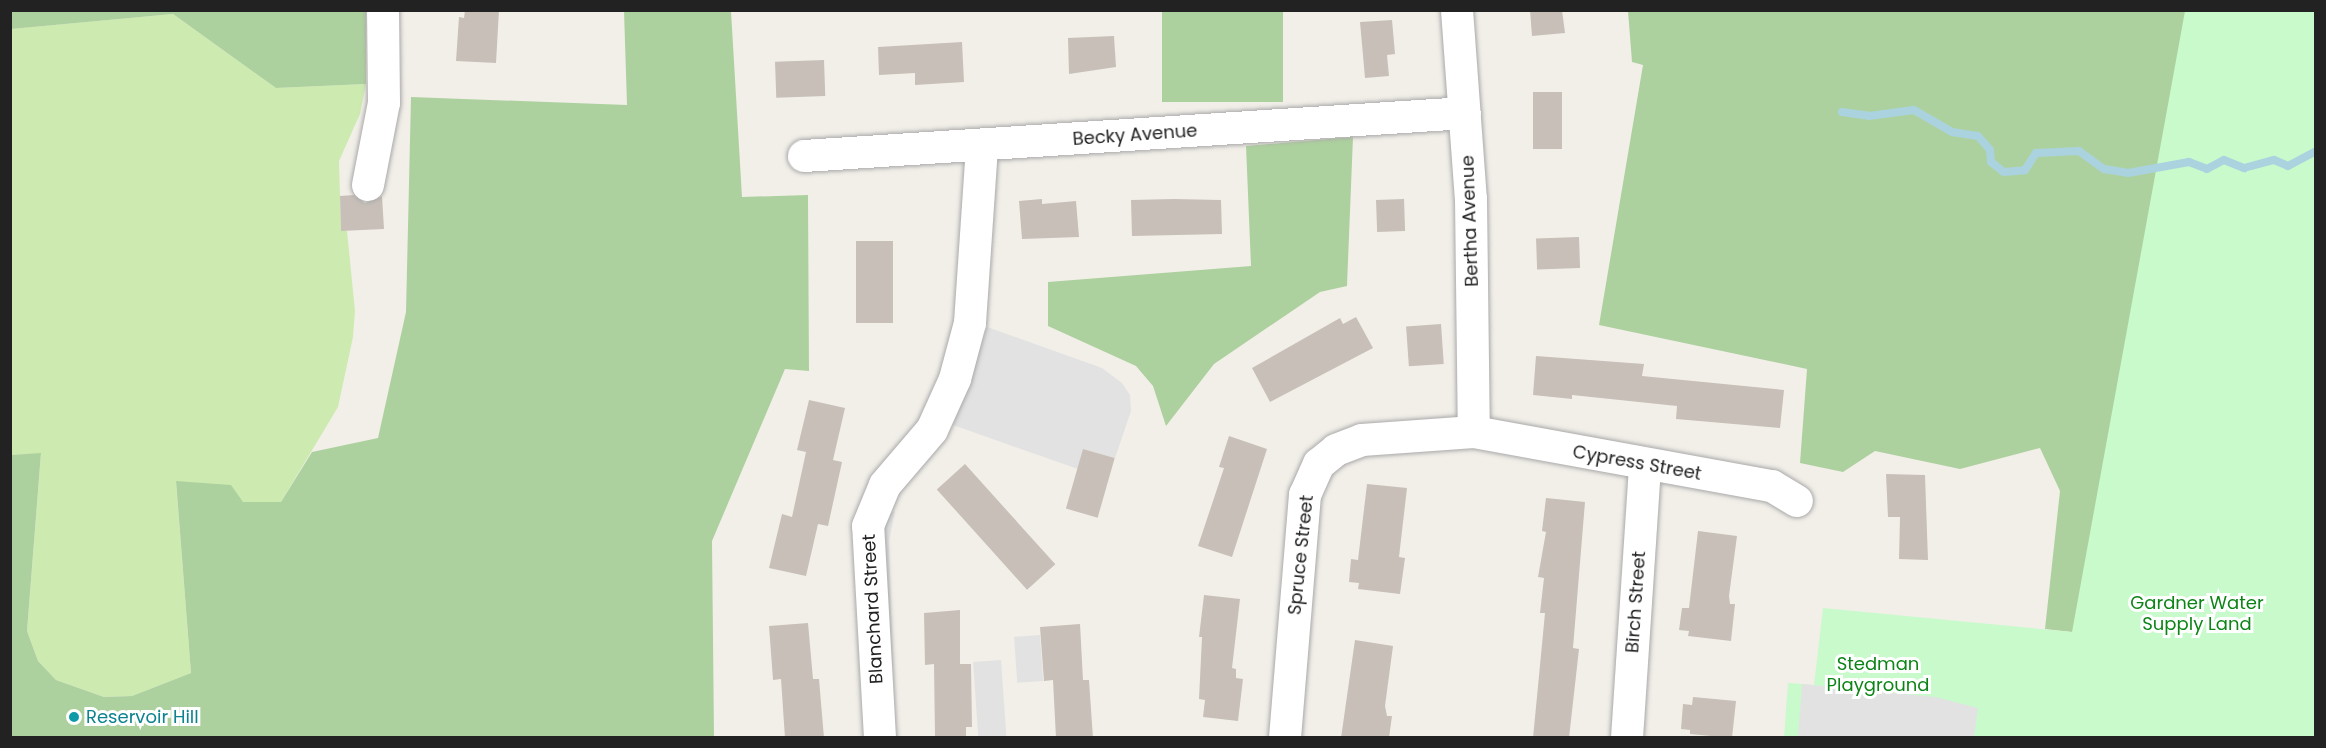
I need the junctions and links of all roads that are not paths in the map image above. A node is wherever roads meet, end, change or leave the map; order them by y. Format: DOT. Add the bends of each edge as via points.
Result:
graph roads {
  1 [pos="383,10"];
  2 [pos="1457,10"];
  3 [pos="1465,113"];
  4 [pos="982,148"];
  5 [pos="804,156"];
  6 [pos="368,185"];
  7 [pos="1474,432"];
  8 [pos="1645,466"];
  9 [pos="1797,501"];
  10 [pos="880,738"];
  11 [pos="1285,738"];
  12 [pos="1627,738"];
  1 -- 6 [label="street" via="384,103"];
  2 -- 3 [label="street, Bertha Avenue"];
  3 -- 4 [label="street, Becky Avenue"];
  3 -- 7 [label="street, Bertha Avenue" via="1471,199"];
  4 -- 5 [label="street, Becky Avenue"];
  4 -- 10 [label="street, Blanchard Street" via="970,323 955,380 932,430 885,485 868,526"];
  7 -- 8 [label="street, Cypress Street"];
  7 -- 11 [label="street, Spruce Street" via="1362,440 1331,453 1319,464 1307,487 1303,510"];
  8 -- 9 [label="street, Cypress Street" via="1772,486"];
  8 -- 12 [label="street, Birch Street"];
}
